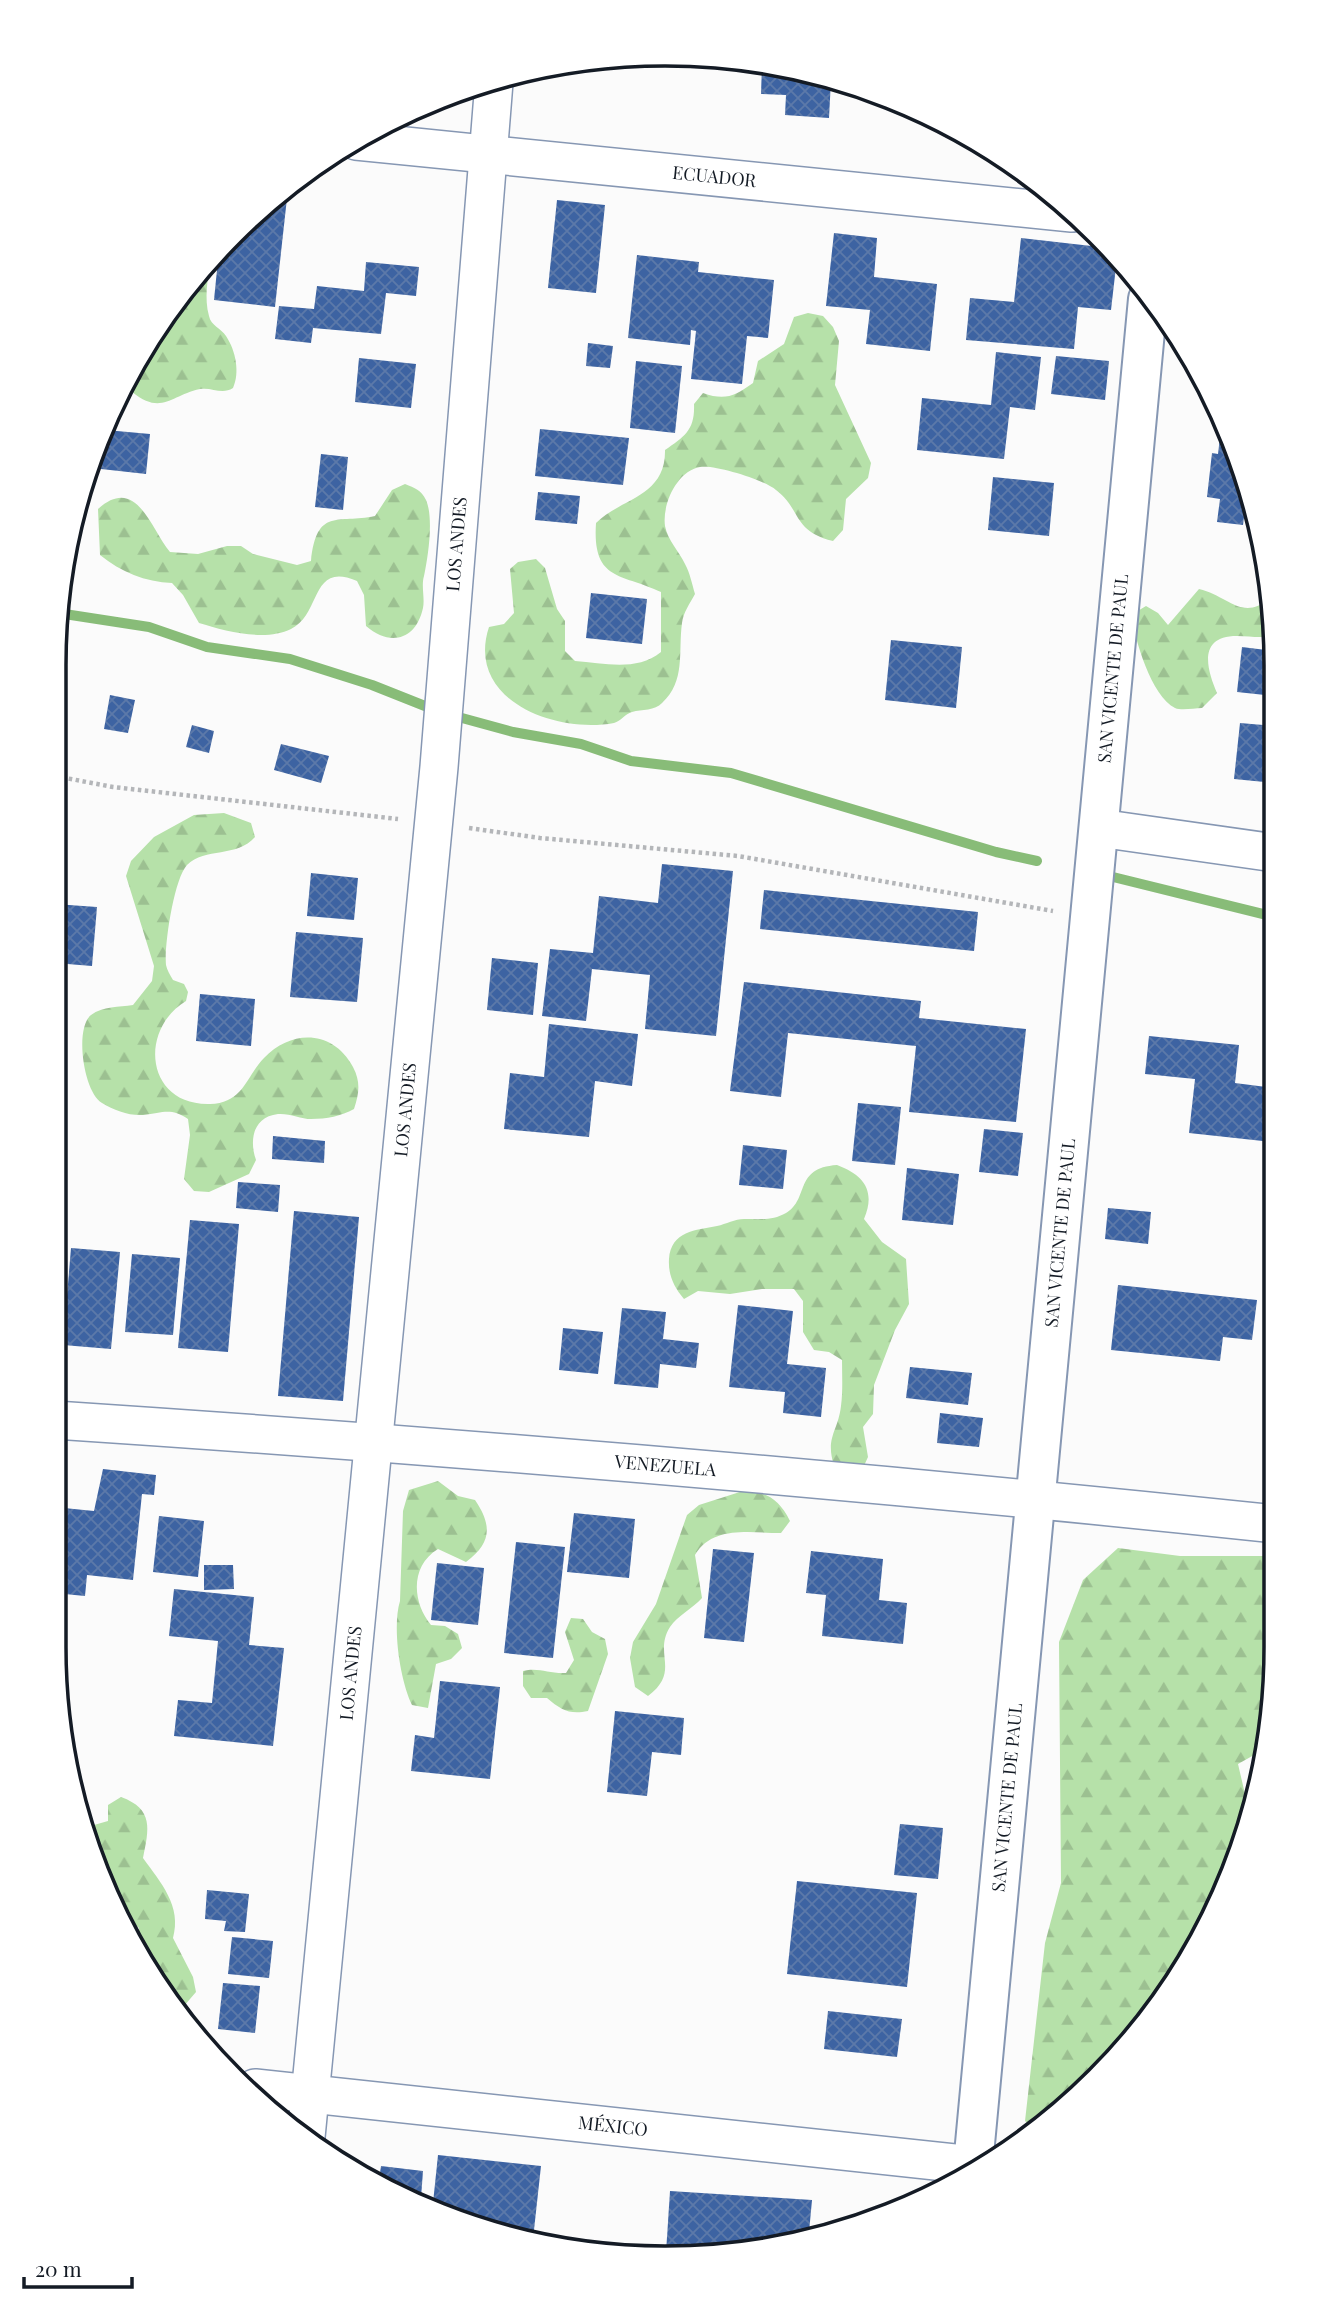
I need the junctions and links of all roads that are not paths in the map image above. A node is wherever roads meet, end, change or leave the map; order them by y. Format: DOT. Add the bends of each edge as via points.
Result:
graph roads {
  1 [pos="493,92"];
  2 [pos="374,143"];
  3 [pos="487,154"];
  4 [pos="1054,210"];
  5 [pos="1147,309"];
  6 [pos="1099,828"];
  7 [pos="1264,851"];
  8 [pos="66,1421"];
  9 [pos="374,1441"];
  10 [pos="1036,1499"];
  11 [pos="1264,1523"];
  12 [pos="262,2089"];
  13 [pos="310,2095"];
  14 [pos="307,2126"];
  15 [pos="973,2160"];
  16 [pos="966,2164"];
  1 -- 3 [label="street, LOS ANDES"];
  2 -- 3 [label="street, ECUADOR"];
  3 -- 4 [label="street, ECUADOR"];
  3 -- 9 [label="street, LOS ANDES" via="439,767"];
  5 -- 6 [label="street, SAN VICENTE DE PAUL"];
  6 -- 7 [label="street"];
  6 -- 10 [label="street, SAN VICENTE DE PAUL"];
  8 -- 9 [label="street, VENEZUELA"];
  9 -- 10 [label="street, VENEZUELA"];
  9 -- 13 [label="street, LOS ANDES"];
  10 -- 11 [label="street, VENEZUELA"];
  10 -- 15 [label="street, SAN VICENTE DE PAUL"];
  12 -- 13 [label="street, MÉXICO"];
  13 -- 14 [label="street, LOS ANDES"];
  13 -- 16 [label="street, MÉXICO"];
}
